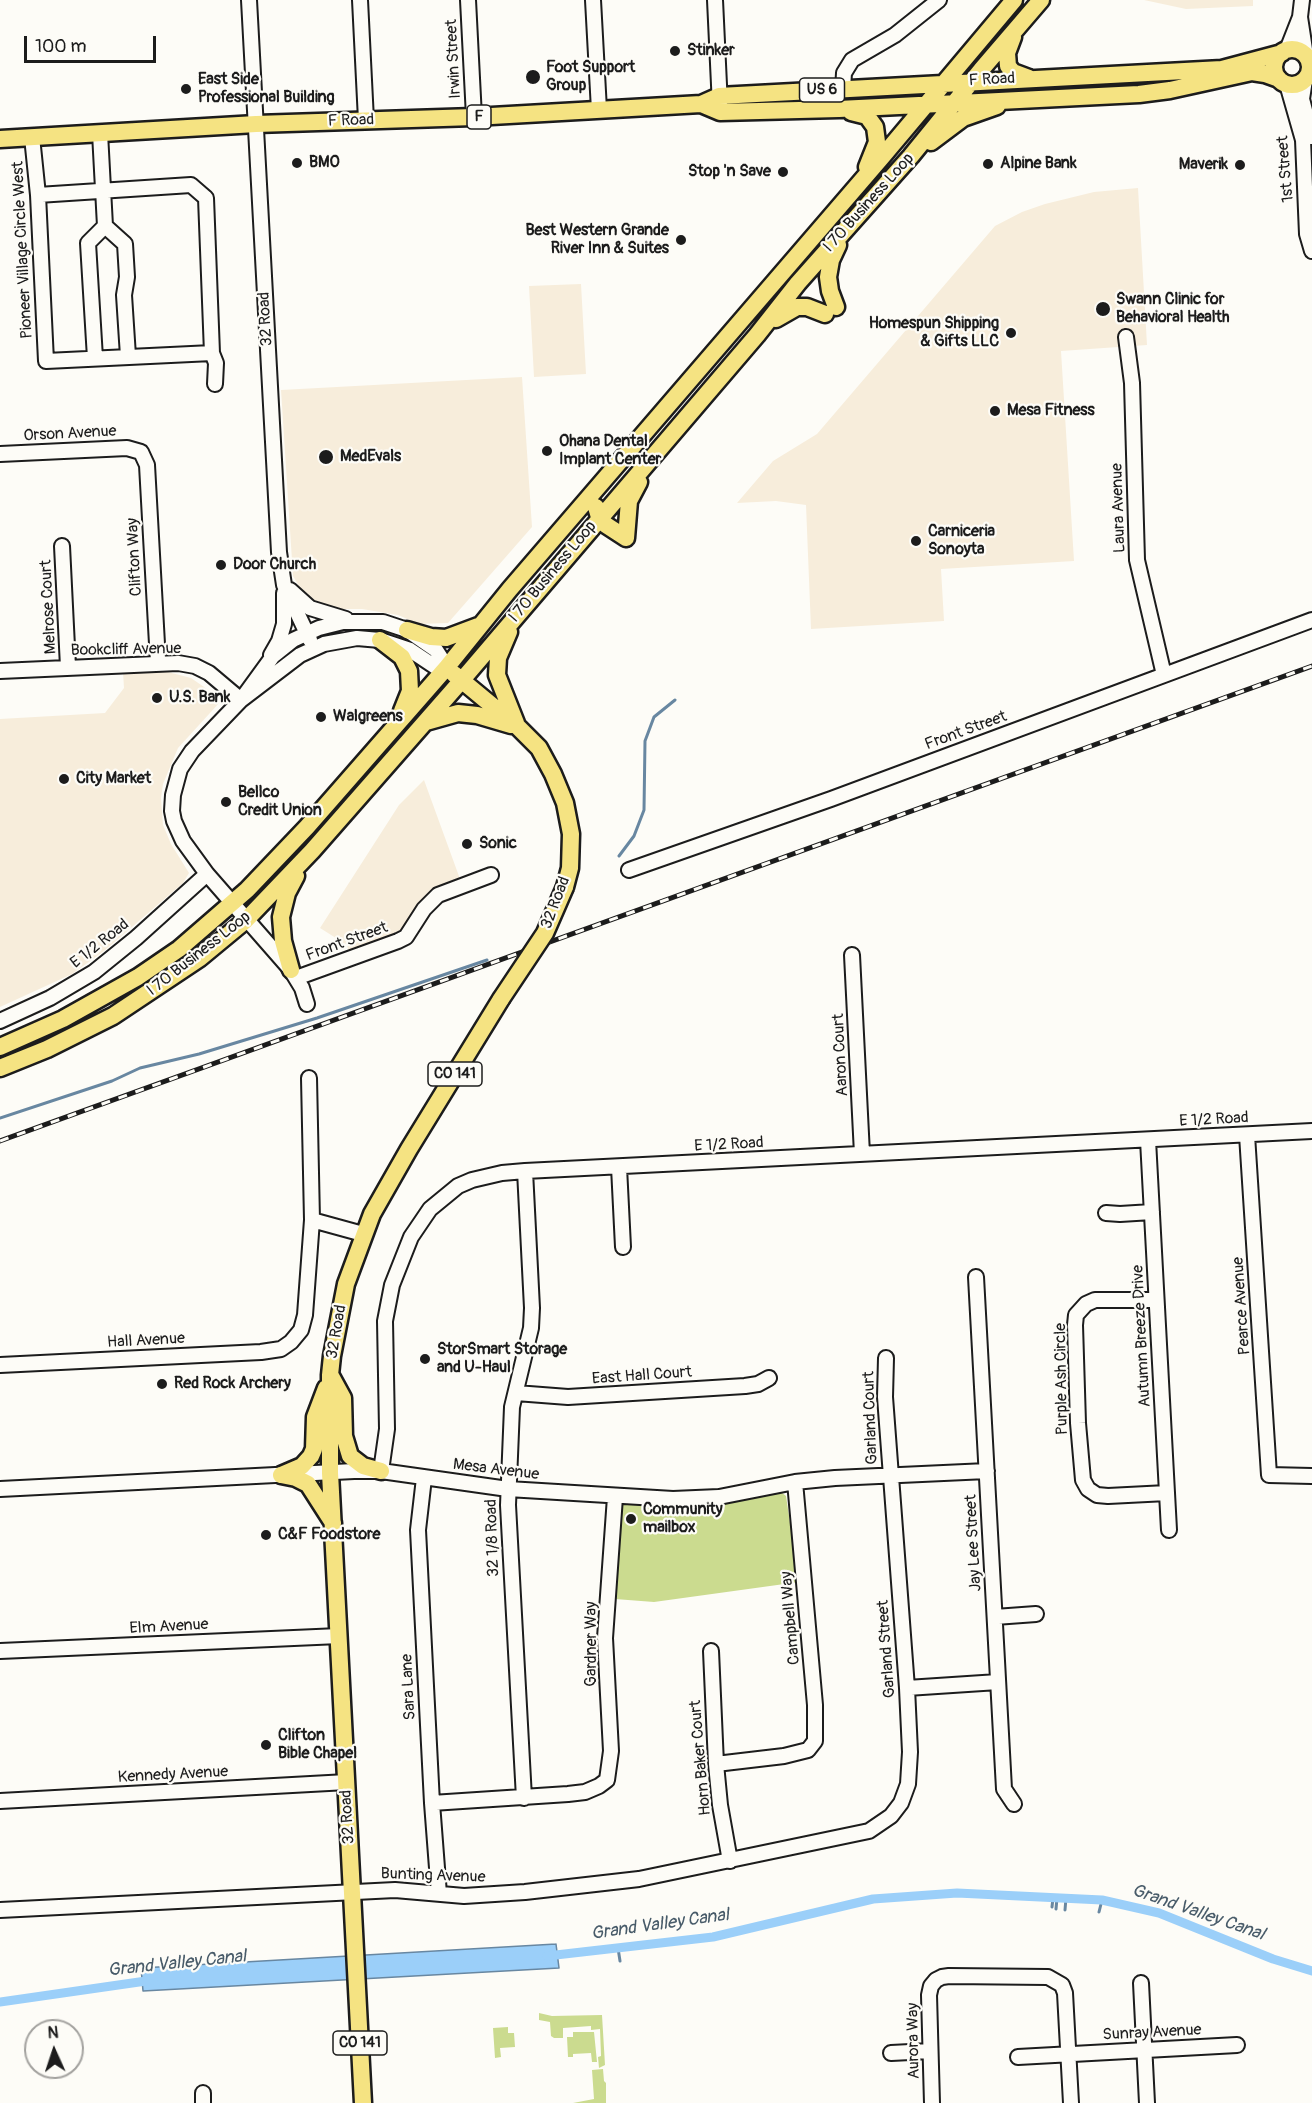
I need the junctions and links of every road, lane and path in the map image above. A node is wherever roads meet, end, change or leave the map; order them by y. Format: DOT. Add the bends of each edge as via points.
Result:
graph roads {
  1 [pos="249,0"];
  2 [pos="360,0"];
  3 [pos="468,0"];
  4 [pos="593,0"];
  5 [pos="715,0"];
  6 [pos="939,0"];
  7 [pos="1014,0"];
  8 [pos="1041,0"];
  9 [pos="1302,0"];
  10 [pos="1300,17"];
  11 [pos="1017,28"];
  12 [pos="1285,52"];
  13 [pos="1309,59"];
  14 [pos="1030,78"];
  15 [pos="1308,80"];
  16 [pos="971,81"];
  17 [pos="1283,82"];
  18 [pos="944,83"];
  19 [pos="843,89"];
  20 [pos="1028,99"];
  21 [pos="954,102"];
  22 [pos="719,104"];
  23 [pos="927,104"];
  24 [pos="701,105"];
  25 [pos="839,108"];
  26 [pos="599,110"];
  27 [pos="474,117"];
  28 [pos="366,120"];
  29 [pos="256,124"];
  30 [pos="100,133"];
  31 [pos="32,137"];
  32 [pos="1312,137"];
  33 [pos="0,138"];
  34 [pos="911,156"];
  35 [pos="103,189"];
  36 [pos="38,195"];
  37 [pos="848,196"];
  38 [pos="852,221"];
  39 [pos="105,226"];
  40 [pos="1312,251"];
  41 [pos="757,335"];
  42 [pos="1126,337"];
  43 [pos="212,353"];
  44 [pos="128,356"];
  45 [pos="95,358"];
  46 [pos="215,384"];
  47 [pos="678,426"];
  48 [pos="141,452"];
  49 [pos="0,454"];
  50 [pos="592,495"];
  51 [pos="599,517"];
  52 [pos="627,538"];
  53 [pos="579,542"];
  54 [pos="62,546"];
  55 [pos="285,585"];
  56 [pos="527,602"];
  57 [pos="1312,620"];
  58 [pos="357,621"];
  59 [pos="481,624"];
  60 [pos="407,630"];
  61 [pos="306,633"];
  62 [pos="380,639"];
  63 [pos="314,648"];
  64 [pos="158,662"];
  65 [pos="265,666"];
  66 [pos="68,667"];
  67 [pos="447,667"];
  68 [pos="0,671"];
  69 [pos="1164,675"];
  70 [pos="462,680"];
  71 [pos="241,700"];
  72 [pos="424,722"];
  73 [pos="518,727"];
  74 [pos="387,735"];
  75 [pos="312,851"];
  76 [pos="629,870"];
  77 [pos="207,874"];
  78 [pos="492,875"];
  79 [pos="232,904"];
  80 [pos="246,920"];
  81 [pos="852,956"];
  82 [pos="294,974"];
  83 [pos="307,1004"];
  84 [pos="0,1021"];
  85 [pos="0,1047"];
  86 [pos="0,1068"];
  87 [pos="309,1078"];
  88 [pos="1312,1131"];
  89 [pos="1247,1135"];
  90 [pos="1148,1140"];
  91 [pos="862,1154"];
  92 [pos="619,1167"];
  93 [pos="525,1171"];
  94 [pos="1152,1212"];
  95 [pos="1106,1213"];
  96 [pos="312,1220"];
  97 [pos="363,1234"];
  98 [pos="623,1247"];
  99 [pos="976,1277"];
  100 [pos="1156,1300"];
  101 [pos="291,1342"];
  102 [pos="886,1358"];
  103 [pos="0,1365"];
  104 [pos="330,1375"];
  105 [pos="769,1378"];
  106 [pos="516,1393"];
  107 [pos="381,1471"];
  108 [pos="987,1471"];
  109 [pos="330,1473"];
  110 [pos="281,1475"];
  111 [pos="890,1476"];
  112 [pos="1312,1476"];
  113 [pos="424,1478"];
  114 [pos="795,1482"];
  115 [pos="0,1489"];
  116 [pos="508,1489"];
  117 [pos="1167,1493"];
  118 [pos="615,1497"];
  119 [pos="333,1523"];
  120 [pos="1169,1530"];
  121 [pos="1036,1614"];
  122 [pos="994,1617"];
  123 [pos="339,1636"];
  124 [pos="0,1651"];
  125 [pos="711,1651"];
  126 [pos="998,1682"];
  127 [pos="907,1688"];
  128 [pos="716,1764"];
  129 [pos="347,1782"];
  130 [pos="524,1798"];
  131 [pos="0,1801"];
  132 [pos="432,1803"];
  133 [pos="1014,1804"];
  134 [pos="891,1816"];
  135 [pos="730,1861"];
  136 [pos="352,1892"];
  137 [pos="439,1894"];
  138 [pos="0,1910"];
  139 [pos="1141,1983"];
  140 [pos="1237,2045"];
  141 [pos="1145,2050"];
  142 [pos="930,2051"];
  143 [pos="891,2053"];
  144 [pos="1068,2054"];
  145 [pos="1018,2057"];
  146 [pos="363,2103"];
  147 [pos="932,2103"];
  148 [pos="1071,2103"];
  149 [pos="1147,2103"];
  1 -- 29 [label="street, 32 Road"];
  2 -- 28 [label="street"];
  3 -- 27 [label="street, Irwin Street"];
  4 -- 26 [label="street"];
  5 -- 22 [label="street"];
  6 -- 19 [label="street" via="895,35 852,60 844,74"];
  7 -- 18 [label="main road, I 70 Business Loop"];
  8 -- 11 [label="main road, I 70 Business Loop"];
  9 -- 10 [label="street"];
  10 -- 12 [label="street"];
  10 -- 13 [label="street"];
  11 -- 14 [label="main road" via="1006,60 1013,72"];
  11 -- 16 [label="main road, I 70 Business Loop"];
  12 -- 13 [label="main road" via="1297,50"];
  12 -- 14 [label="main road, F Road / US 6" via="1222,69"];
  12 -- 17 [label="main road" via="1278,56 1275,65 1276,75"];
  13 -- 15 [label="main road"];
  14 -- 16 [label="main road, F Road / US 6"];
  15 -- 17 [label="main road, US 6" via="1297,85"];
  15 -- 32 [label="street, 1st Street" via="1302,99"];
  16 -- 18 [label="main road, F Road / US 6"];
  16 -- 21 [label="main road, I 70 Business Loop"];
  17 -- 20 [label="main road, F Road / US 6" via="1252,72 1170,90"];
  17 -- 40 [label="street, 1st Street" via="1303,140 1307,234"];
  18 -- 19 [label="main road, F Road / US 6"];
  18 -- 23 [label="main road, I 70 Business Loop"];
  19 -- 22 [label="main road, F Road / US 6"];
  20 -- 21 [label="main road, F Road / US 6"];
  20 -- 34 [label="main road, US 6" via="963,118"];
  21 -- 23 [label="main road, F Road / US 6"];
  21 -- 34 [label="main road, I 70 Business Loop"];
  22 -- 24 [label="main road, F Road / US 6"];
  22 -- 25 [label="main road, F Road / US 6"];
  23 -- 25 [label="main road, F Road / US 6"];
  23 -- 37 [label="main road, I 70 Business Loop"];
  24 -- 26 [label="main road, F Road / F"];
  25 -- 37 [label="main road" via="867,116 877,134 872,157"];
  26 -- 27 [label="main road, F Road / F"];
  27 -- 28 [label="main road, F Road / F"];
  28 -- 29 [label="main road, F Road / F"];
  29 -- 30 [label="main road, F Road / F"];
  29 -- 55 [label="street, 32 Road" via="279,552"];
  30 -- 31 [label="main road, F Road / F"];
  30 -- 35 [label="street"];
  31 -- 33 [label="main road, F Road / F"];
  31 -- 36 [label="street, Pioneer Village Circle West"];
  34 -- 38 [label="main road, I 70 Business Loop"];
  35 -- 36 [label="street"];
  35 -- 39 [label="street"];
  35 -- 43 [label="street" via="192,185 206,198"];
  36 -- 45 [label="street, Pioneer Village Circle West" via="46,361"];
  37 -- 50 [label="main road, I 70 Business Loop"];
  38 -- 41 [label="main road, I 70 Business Loop"];
  38 -- 41 [label="main road" via="828,269 830,310 797,307"];
  39 -- 44 [label="street" via="124,243"];
  39 -- 45 [label="street" via="88,243"];
  41 -- 47 [label="main road, I 70 Business Loop"];
  42 -- 69 [label="street, Laura Avenue" via="1132,383 1137,560"];
  43 -- 44 [label="street"];
  43 -- 46 [label="street" via="216,363"];
  44 -- 45 [label="street"];
  47 -- 51 [label="main road, I 70 Business Loop"];
  47 -- 52 [label="main road" via="632,493"];
  48 -- 49 [label="street, Orson Avenue" via="127,448"];
  48 -- 64 [label="street, Clifton Way" via="147,465"];
  50 -- 51 [label="main road"];
  50 -- 59 [label="main road, I 70 Business Loop"];
  51 -- 52 [label="main road"];
  51 -- 53 [label="main road, I 70 Business Loop"];
  52 -- 53 [label="main road"];
  53 -- 56 [label="main road, I 70 Business Loop"];
  54 -- 66 [label="street, Melrose Court"];
  55 -- 58 [label="street" via="310,608"];
  55 -- 61 [label="street, 32 Road"];
  55 -- 65 [label="street" via="284,624"];
  56 -- 70 [label="main road, I 70 Business Loop"];
  56 -- 73 [label="main road" via="501,649 497,666 499,683"];
  57 -- 69 [label="street, Front Street"];
  58 -- 60 [label="street, 32 Road" via="383,622"];
  58 -- 61 [label="street, 32 Road" via="331,624"];
  59 -- 60 [label="main road" via="446,638 430,638"];
  59 -- 67 [label="main road, I 70 Business Loop"];
  60 -- 67 [label="street, 32 Road" via="436,650"];
  61 -- 63 [label="street, 32 Road"];
  61 -- 65 [label="street, 32 Road" via="281,649"];
  62 -- 63 [label="street, 32 Road" via="347,639"];
  62 -- 67 [label="street, 32 Road" via="410,650 437,668"];
  62 -- 74 [label="main road" via="402,657 411,678 407,699"];
  63 -- 71 [label="street, 32 Road"];
  64 -- 66 [label="street, Bookcliff Avenue"];
  64 -- 71 [label="street, Bookcliff Avenue" via="202,669"];
  65 -- 71 [label="street, 32 Road"];
  66 -- 68 [label="street, Bookcliff Avenue"];
  67 -- 70 [label="main road, 32 Road / CO 141"];
  67 -- 74 [label="main road, I 70 Business Loop"];
  69 -- 76 [label="street, Front Street"];
  70 -- 72 [label="main road, I 70 Business Loop"];
  70 -- 73 [label="main road, 32 Road / CO 141"];
  71 -- 77 [label="street, 32 Road" via="192,752 175,782 174,821 183,842"];
  72 -- 73 [label="main road" via="458,713"];
  72 -- 75 [label="main road, I 70 Business Loop"];
  73 -- 97 [label="main road, 32 Road / CO 141, bridge" via="539,748 565,803 571,834 565,887 545,933 394,1174"];
  74 -- 79 [label="main road, I 70 Business Loop" via="307,827"];
  75 -- 80 [label="main road, I 70 Business Loop"];
  75 -- 82 [label="main road" via="282,910 282,930"];
  77 -- 79 [label="street, 32 Road"];
  77 -- 84 [label="street, E 1/2 Road" via="94,972"];
  78 -- 82 [label="street, Front Street" via="438,895 406,937 398,941"];
  79 -- 80 [label="street, 32 Road"];
  79 -- 85 [label="main road, I 70 Business Loop" via="138,977 63,1019"];
  80 -- 82 [label="street, 32 Road"];
  80 -- 86 [label="main road, I 70 Business Loop" via="200,958 114,1016"];
  81 -- 91 [label="street, Aaron Court"];
  82 -- 83 [label="street, 32 Road"];
  87 -- 96 [label="street, 32 Road"];
  88 -- 89 [label="street, E 1/2 Road"];
  89 -- 90 [label="street, E 1/2 Road"];
  89 -- 112 [label="street, Pearce Avenue" via="1269,1475"];
  90 -- 91 [label="street, E 1/2 Road"];
  90 -- 94 [label="street, Autumn Breeze Drive"];
  91 -- 92 [label="street, E 1/2 Road"];
  92 -- 93 [label="street, E 1/2 Road"];
  92 -- 98 [label="street"];
  93 -- 106 [label="street, 32 1/8 Road" via="532,1308"];
  93 -- 107 [label="street, E 1/2 Road" via="487,1176 458,1186 430,1209 411,1237 386,1309 387,1428"];
  94 -- 95 [label="street"];
  94 -- 100 [label="street, Autumn Breeze Drive"];
  96 -- 97 [label="street"];
  96 -- 101 [label="street, 32 Road" via="305,1315 301,1330"];
  97 -- 104 [label="main road, 32 Road / CO 141" via="346,1284"];
  99 -- 108 [label="street, Jay Lee Street"];
  100 -- 117 [label="street, Autumn Breeze Drive"];
  100 -- 117 [label="street, Purple Ash Circle" via="1095,1300 1076,1315 1079,1435 1083,1480 1097,1495"];
  101 -- 103 [label="street, Hall Avenue" via="281,1349 261,1352"];
  102 -- 111 [label="street, Garland Court"];
  104 -- 107 [label="main road" via="343,1398 344,1436 350,1456 363,1466"];
  104 -- 109 [label="main road, 32 Road / CO 141"];
  104 -- 110 [label="main road" via="315,1417 311,1456 302,1466"];
  105 -- 106 [label="street, East Hall Court" via="745,1386 580,1396"];
  106 -- 116 [label="street, 32 1/8 Road"];
  107 -- 109 [label="street, Mesa Avenue"];
  107 -- 113 [label="street, Mesa Avenue"];
  108 -- 111 [label="street, Mesa Avenue"];
  108 -- 122 [label="street, Jay Lee Street"];
  109 -- 110 [label="street, Mesa Avenue"];
  109 -- 119 [label="main road, 32 Road / CO 141"];
  110 -- 115 [label="street, Mesa Avenue"];
  110 -- 119 [label="main road" via="308,1484"];
  111 -- 114 [label="street, Mesa Avenue"];
  111 -- 127 [label="street, Garland Street"];
  113 -- 116 [label="street, Mesa Avenue"];
  113 -- 132 [label="street, Sara Lane" via="418,1530"];
  114 -- 118 [label="street, Mesa Avenue" via="719,1497"];
  114 -- 128 [label="street, Campbell Way" via="815,1742 808,1750"];
  116 -- 118 [label="street, Mesa Avenue"];
  116 -- 130 [label="street, 32 1/8 Road"];
  117 -- 120 [label="street, Autumn Breeze Drive"];
  118 -- 130 [label="street, Gardner Way" via="605,1638 611,1762 607,1779 585,1792"];
  119 -- 123 [label="main road, 32 Road / CO 141"];
  121 -- 122 [label="street"];
  122 -- 126 [label="street, Jay Lee Street"];
  123 -- 124 [label="street, Elm Avenue"];
  123 -- 129 [label="main road, 32 Road / CO 141"];
  125 -- 128 [label="street, Horn Baker Court"];
  126 -- 127 [label="street"];
  126 -- 133 [label="street, Jay Lee Street" via="1004,1789"];
  127 -- 134 [label="street, Garland Street" via="908,1784"];
  128 -- 135 [label="street, Horn Baker Court"];
  129 -- 131 [label="street, Kennedy Avenue"];
  129 -- 136 [label="main road, 32 Road / CO 141"];
  130 -- 132 [label="street"];
  132 -- 137 [label="street, Sara Lane"];
  134 -- 135 [label="street, Bunting Avenue" via="868,1831"];
  135 -- 137 [label="street, Bunting Avenue" via="639,1879 525,1892"];
  136 -- 137 [label="street, Bunting Avenue"];
  136 -- 138 [label="street, Bunting Avenue"];
  136 -- 146 [label="main road, 32 Road / CO 141"];
  139 -- 141 [label="street"];
  140 -- 141 [label="street, Sunray Avenue"];
  141 -- 144 [label="street, Sunray Avenue"];
  141 -- 149 [label="street"];
  142 -- 143 [label="street"];
  142 -- 144 [label="street, Aurora Way" via="929,1995 936,1980 949,1976 1048,1977 1062,1985 1065,1993"];
  142 -- 147 [label="street, Aurora Way"];
  144 -- 145 [label="street, Sunray Avenue"];
  144 -- 148 [label="street"];
}
